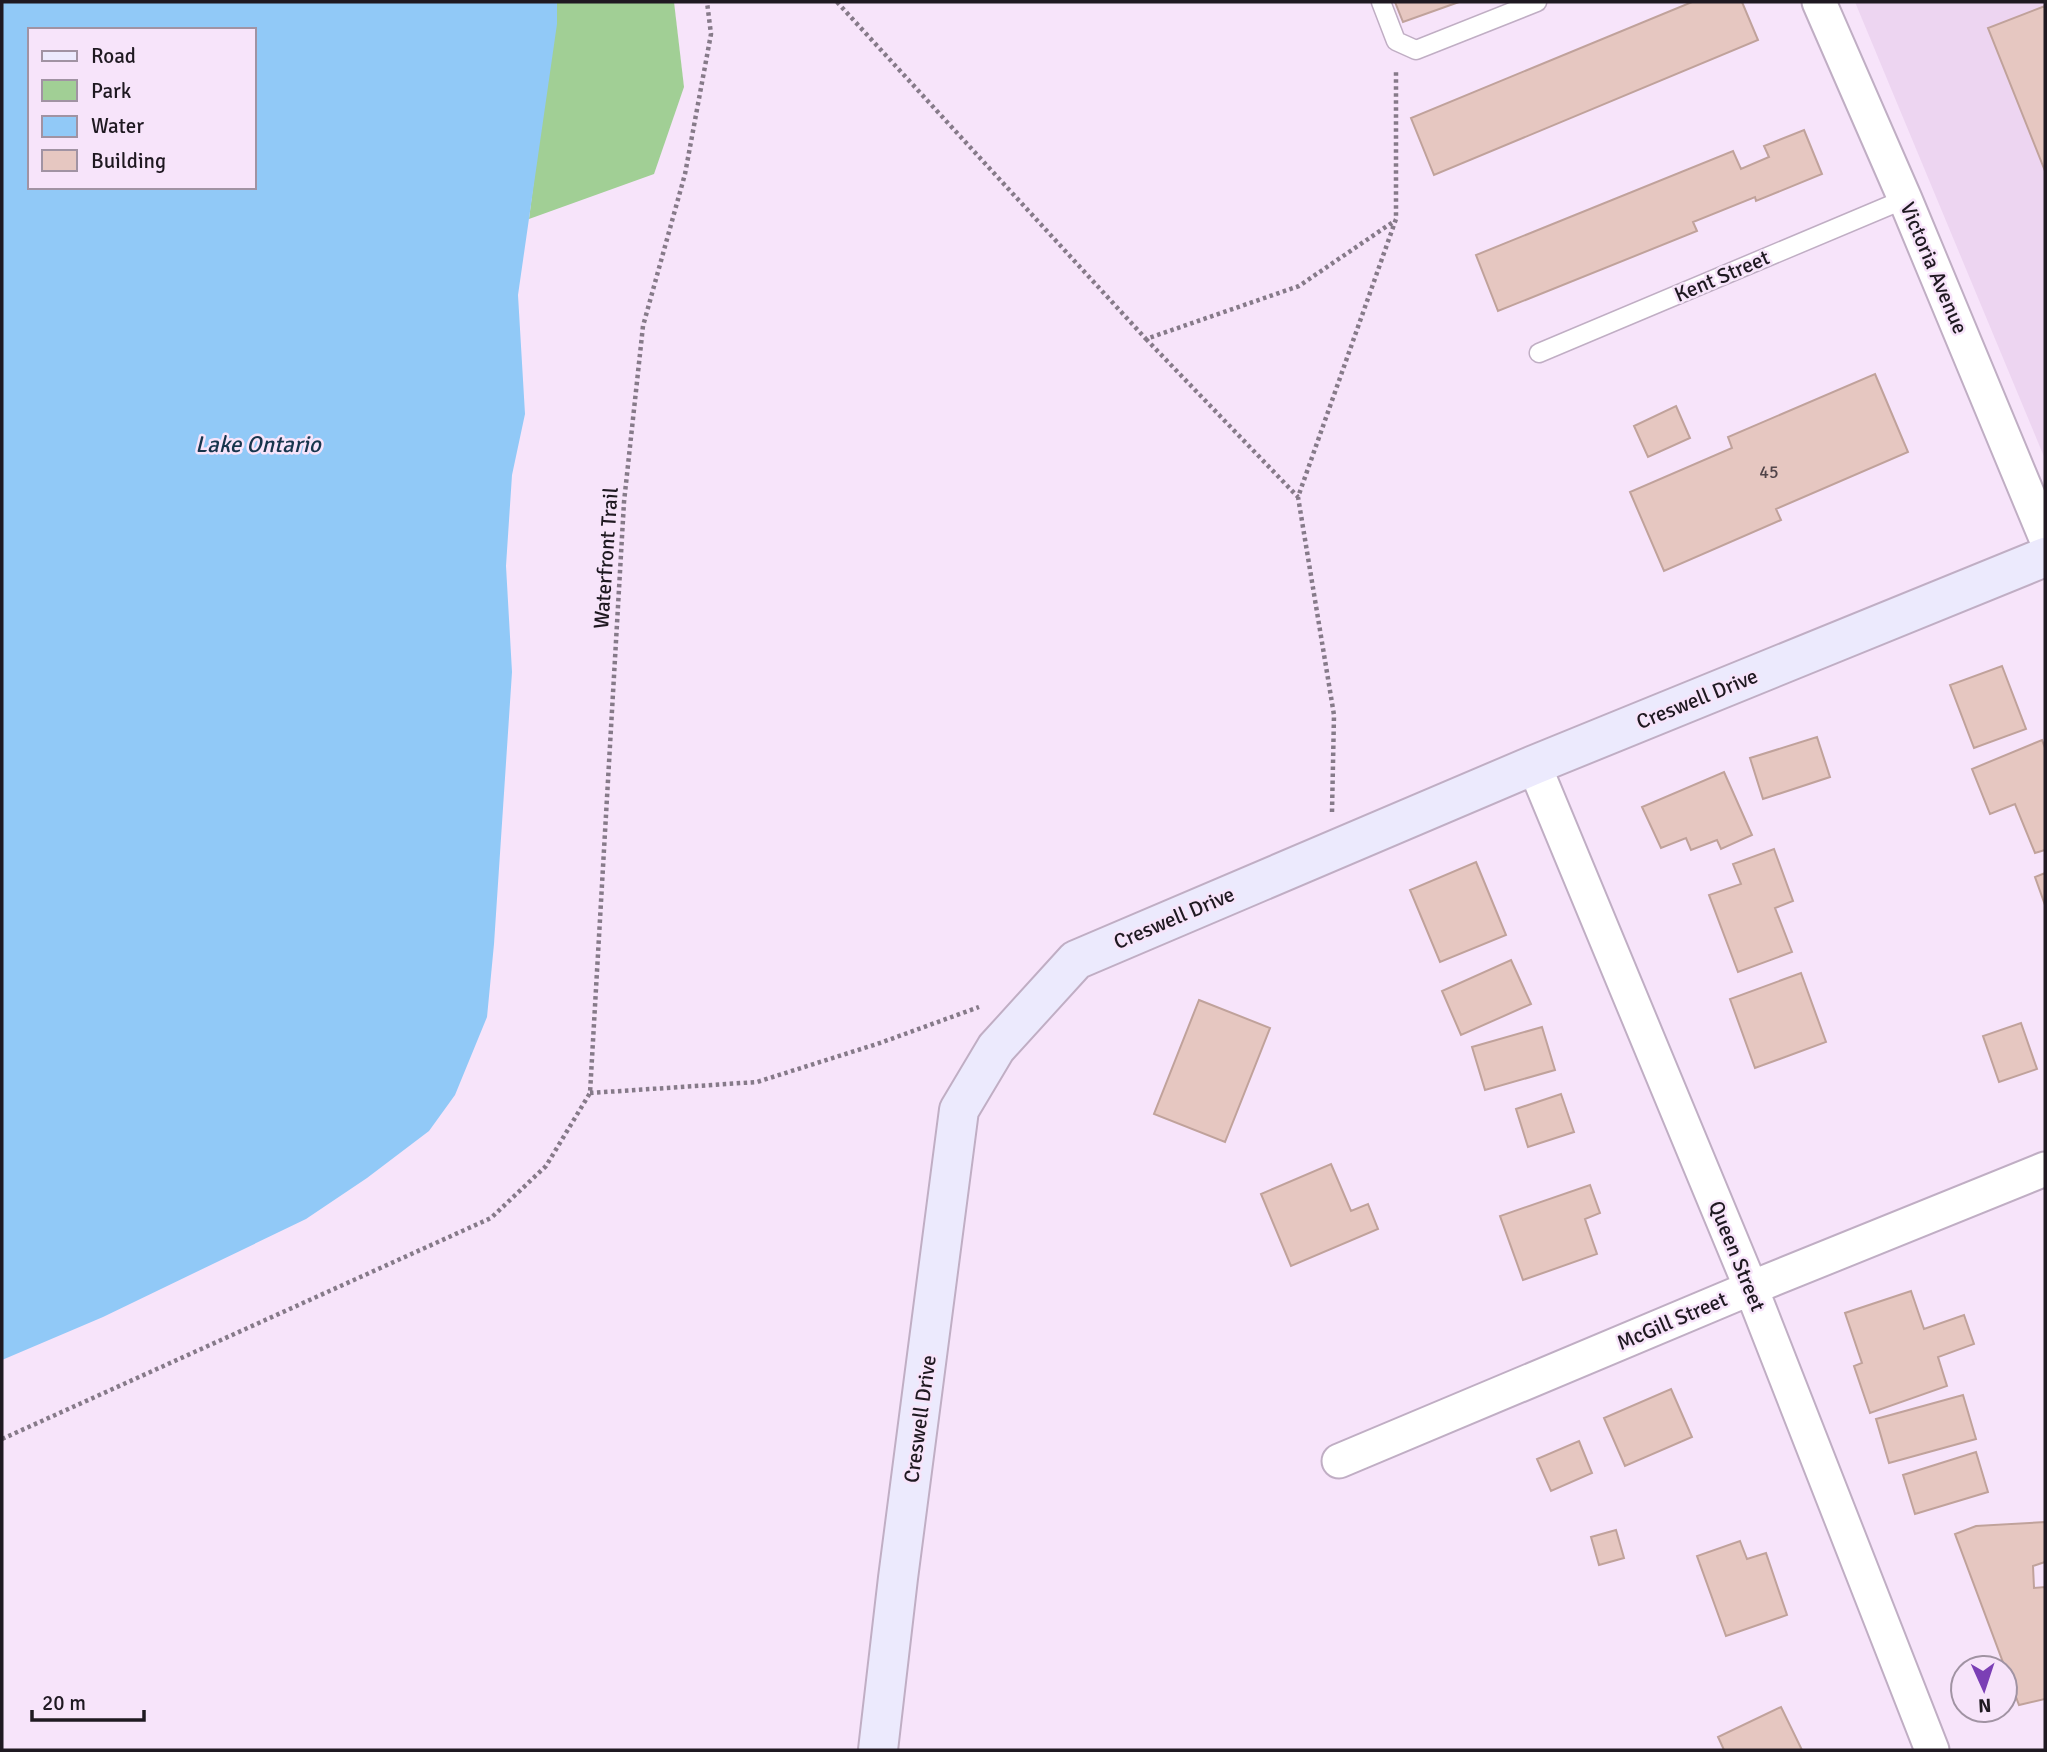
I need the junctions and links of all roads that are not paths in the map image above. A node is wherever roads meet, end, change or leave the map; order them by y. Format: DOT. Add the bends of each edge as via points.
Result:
graph roads {
  1 [pos="1381,2"];
  2 [pos="1537,2"];
  3 [pos="1819,2"];
  4 [pos="1905,199"];
  5 [pos="1538,353"];
  6 [pos="2045,536"];
  7 [pos="2045,557"];
  8 [pos="1534,765"];
  9 [pos="2045,1169"];
  10 [pos="1751,1288"];
  11 [pos="1339,1461"];
  12 [pos="878,1750"];
  13 [pos="1932,1750"];
  1 -- 2 [label="lane" via="1396,41 1416,50"];
  3 -- 4 [label="street, Victoria Avenue"];
  4 -- 5 [label="lane, Kent Street"];
  4 -- 6 [label="street, Victoria Avenue"];
  7 -- 8 [label="street, Creswell Drive"];
  8 -- 10 [label="street, Queen Street"];
  8 -- 12 [label="street, Creswell Drive" via="1076,960 996,1048 959,1110"];
  9 -- 10 [label="street, McGill Street"];
  10 -- 11 [label="street, McGill Street"];
  10 -- 13 [label="street, Queen Street"];
}
